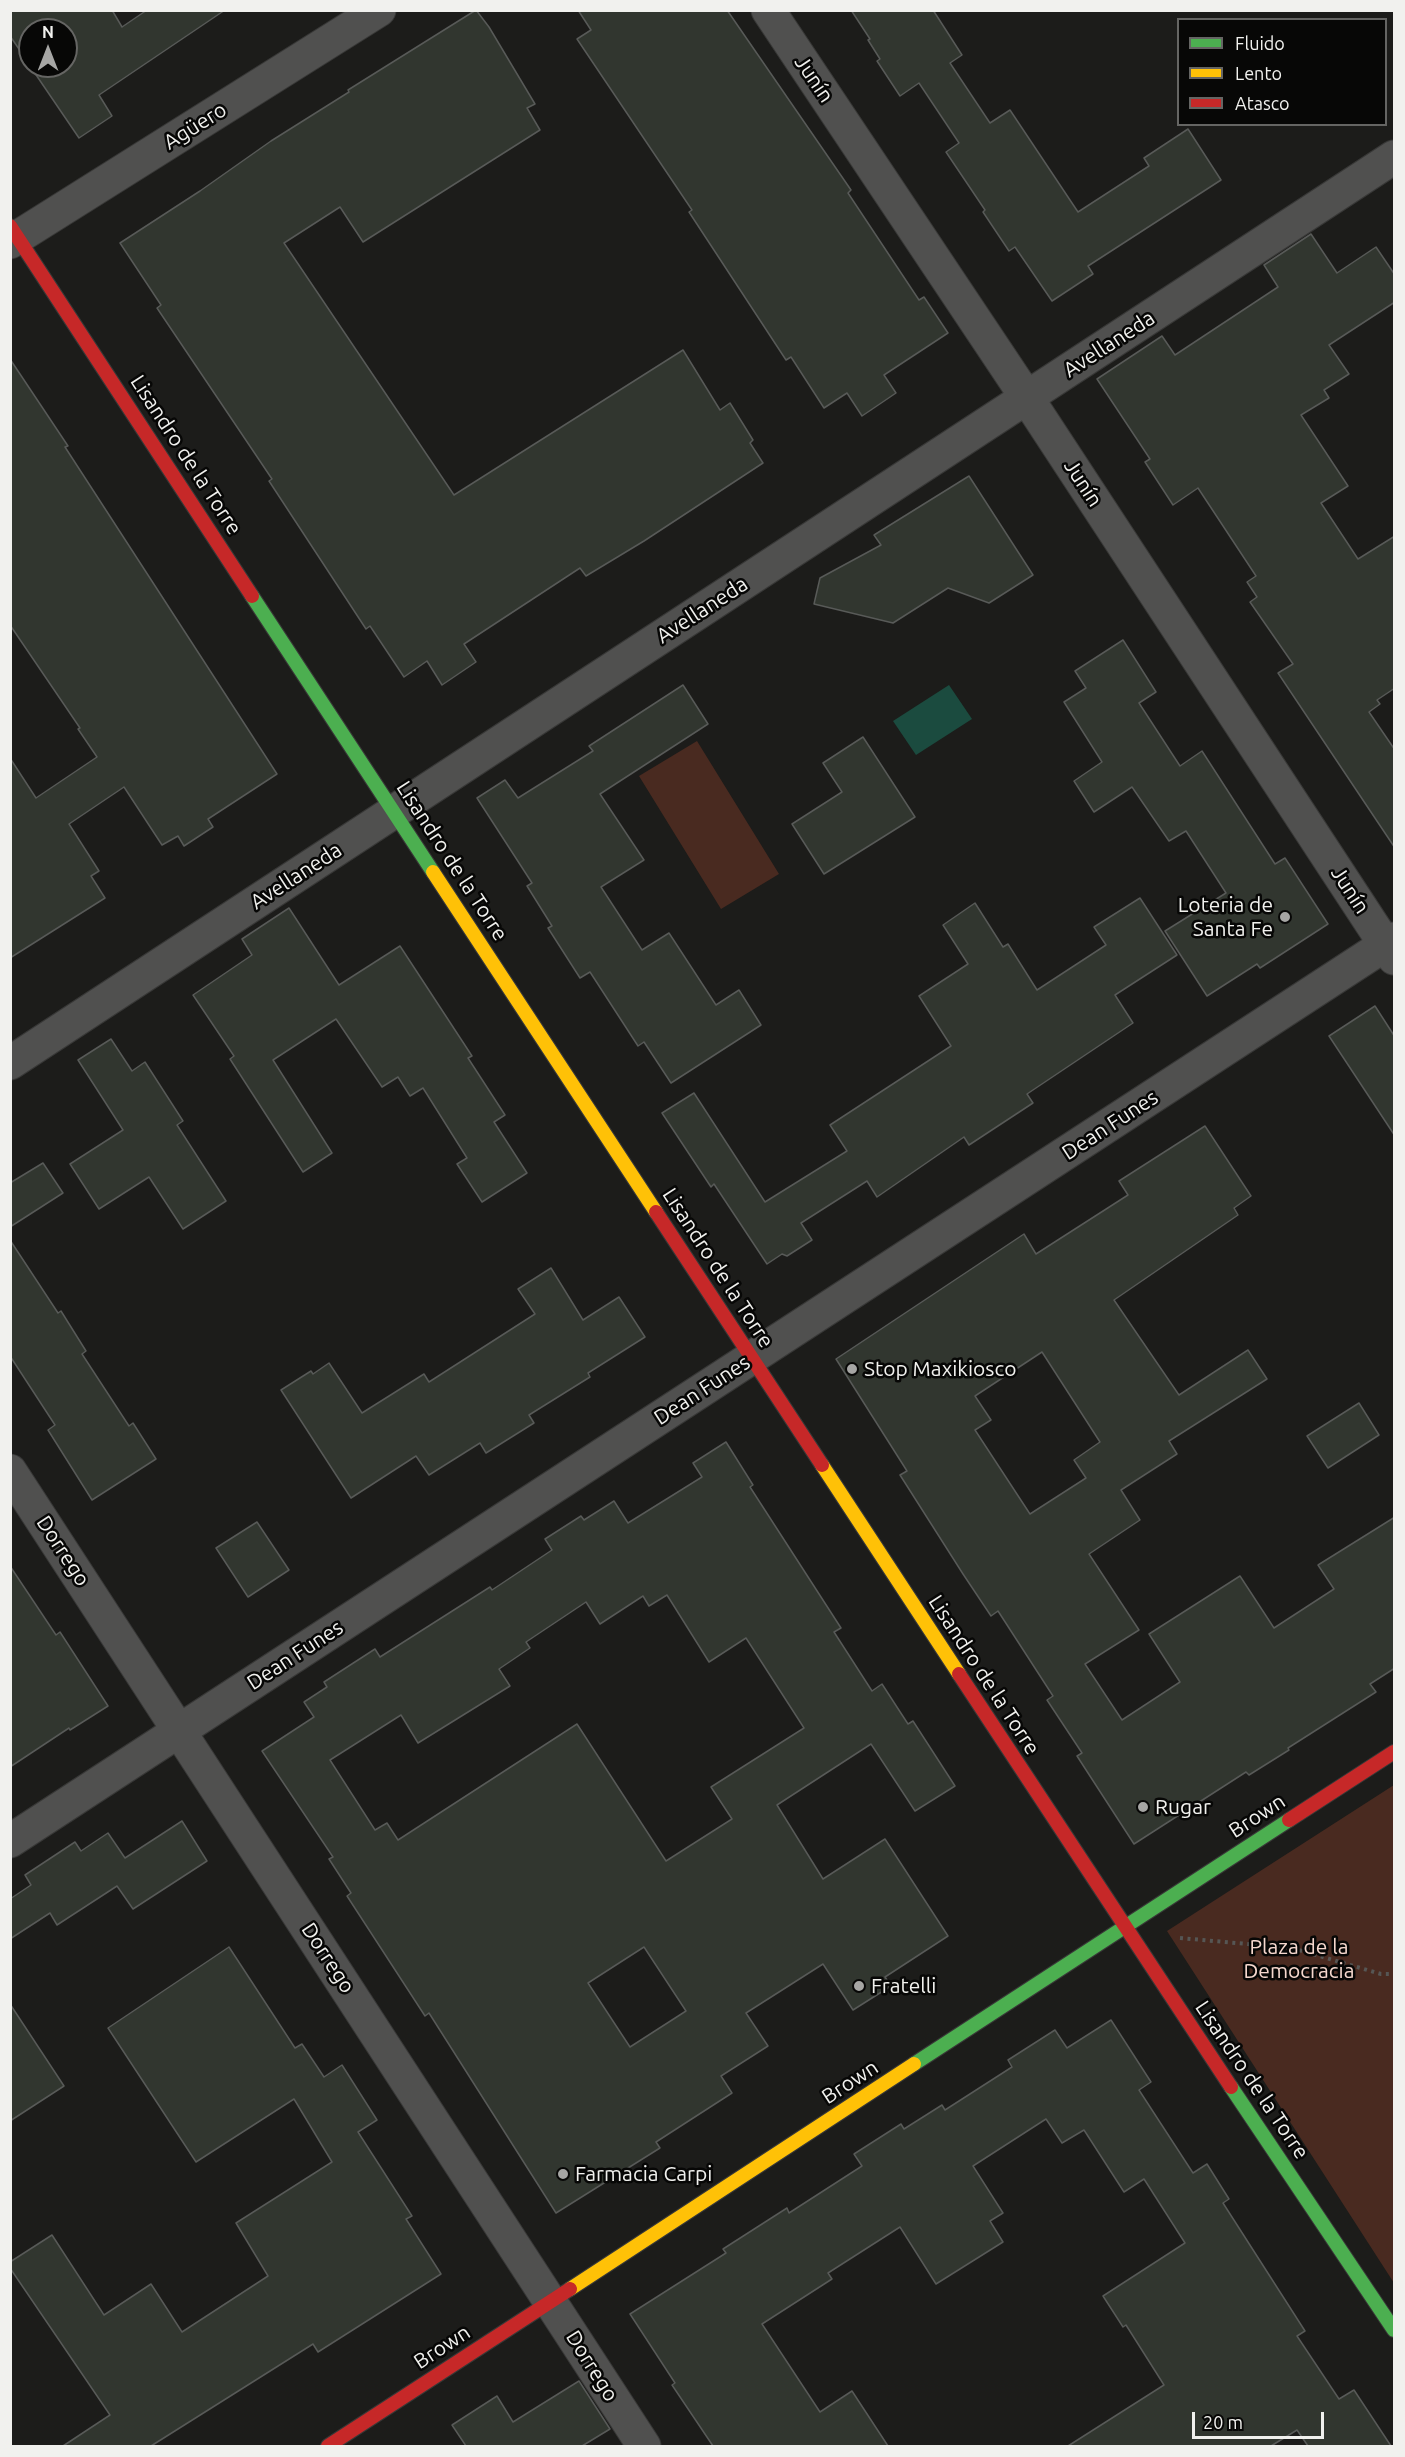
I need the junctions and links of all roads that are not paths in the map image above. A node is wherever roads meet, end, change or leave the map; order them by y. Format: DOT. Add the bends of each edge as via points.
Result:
graph roads {
  1 [pos="379,10"];
  2 [pos="768,10"];
  3 [pos="1395,157"];
  4 [pos="13,235"];
  5 [pos="1027,398"];
  6 [pos="394,812"];
  7 [pos="1392,948"];
  8 [pos="10,1063"];
  9 [pos="751,1358"];
  10 [pos="10,1471"];
  11 [pos="180,1730"];
  12 [pos="1395,1752"];
  13 [pos="10,1840"];
  14 [pos="1125,1928"];
  15 [pos="551,2301"];
  16 [pos="1395,2331"];
  17 [pos="327,2446"];
  18 [pos="644,2446"];
  1 -- 4 [label="street, Agüero"];
  2 -- 5 [label="street, Junín"];
  3 -- 5 [label="street, Avellaneda"];
  4 -- 6 [label="main road, Lisandro de la Torre"];
  5 -- 6 [label="street, Avellaneda"];
  5 -- 7 [label="street, Junín"];
  6 -- 8 [label="street, Avellaneda"];
  6 -- 9 [label="main road, Lisandro de la Torre"];
  7 -- 9 [label="street, Dean Funes"];
  9 -- 11 [label="street, Dean Funes"];
  9 -- 14 [label="main road, Lisandro de la Torre"];
  10 -- 11 [label="street, Dorrego"];
  11 -- 13 [label="street, Dean Funes"];
  11 -- 15 [label="street, Dorrego"];
  12 -- 14 [label="main road, Brown"];
  14 -- 15 [label="main road, Brown"];
  14 -- 16 [label="main road, Lisandro de la Torre"];
  15 -- 17 [label="main road, Brown"];
  15 -- 18 [label="street, Dorrego"];
}
